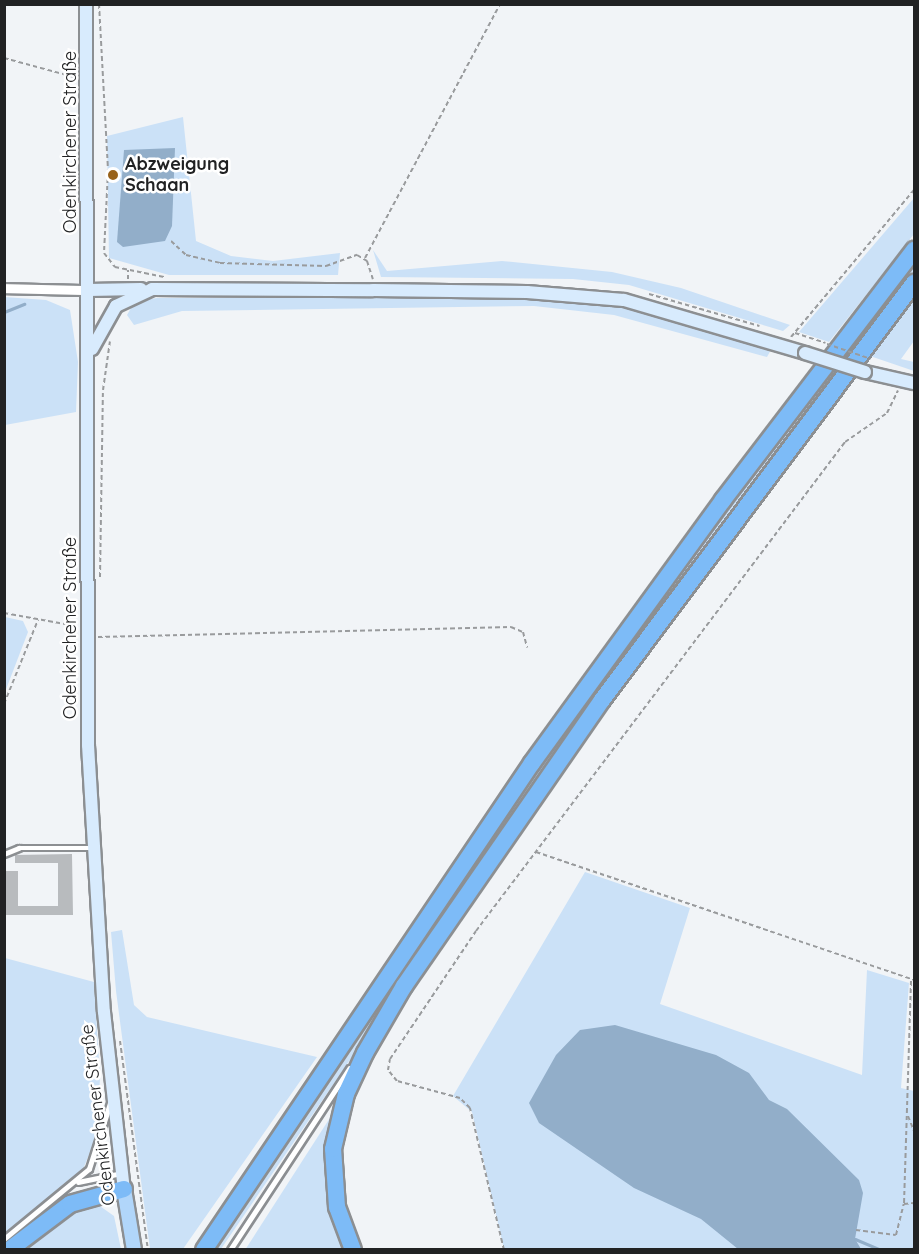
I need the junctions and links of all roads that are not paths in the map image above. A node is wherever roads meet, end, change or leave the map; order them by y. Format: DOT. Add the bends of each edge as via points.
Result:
graph roads {
  1 [pos="86,4"];
  2 [pos="915,250"];
  3 [pos="915,283"];
  4 [pos="4,288"];
  5 [pos="88,290"];
  6 [pos="152,290"];
  7 [pos="88,357"];
  8 [pos="915,383"];
  9 [pos="92,848"];
  10 [pos="4,854"];
  11 [pos="404,986"];
  12 [pos="112,1094"];
  13 [pos="123,1181"];
  14 [pos="76,1183"];
  15 [pos="4,1239"];
  16 [pos="9,1250"];
  17 [pos="134,1250"];
  18 [pos="204,1250"];
  19 [pos="230,1250"];
  20 [pos="353,1250"];
  1 -- 5 [label="main road, Odenkirchener Straße"];
  2 -- 18 [label="highway" via="552,736"];
  3 -- 11 [label="highway" via="662,617"];
  4 -- 5 [label="street"];
  5 -- 6 [label="main road"];
  5 -- 7 [label="main road, Odenkirchener Straße"];
  6 -- 7 [label="main road" via="112,310"];
  6 -- 8 [label="main road, bridge" via="596,296 674,310 865,372"];
  7 -- 9 [label="main road, Odenkirchener Straße"];
  9 -- 10 [label="lane" via="16,848"];
  9 -- 12 [label="main road, Odenkirchener Straße"];
  11 -- 19 [label="lane"];
  11 -- 20 [label="highway" via="353,1075 335,1131 334,1192"];
  12 -- 13 [label="main road, Odenkirchener Straße"];
  12 -- 14 [label="lane" via="96,1156"];
  13 -- 14 [label="lane"];
  13 -- 16 [label="highway" via="70,1204"];
  13 -- 17 [label="main road, Odenkirchener Straße"];
  14 -- 15 [label="lane"];
}
